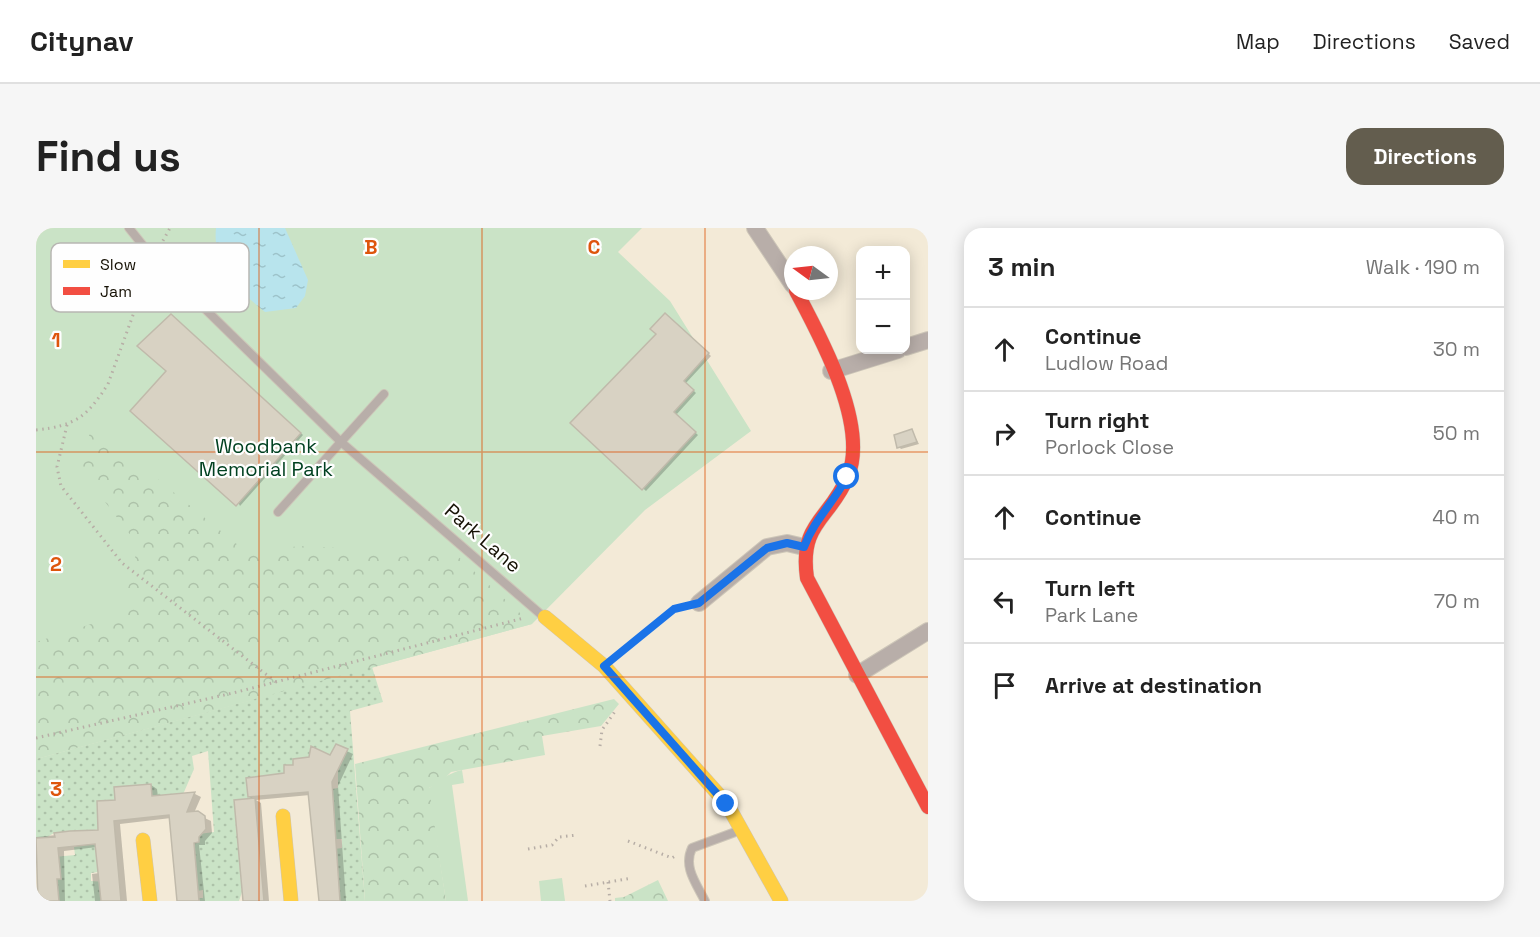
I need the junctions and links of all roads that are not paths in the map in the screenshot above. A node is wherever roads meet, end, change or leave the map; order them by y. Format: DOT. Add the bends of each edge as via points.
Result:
graph roads {
  1 [pos="129,228"];
  2 [pos="754,228"];
  3 [pos="141,243"];
  4 [pos="784,272"];
  5 [pos="801,300"];
  6 [pos="208,312"];
  7 [pos="928,340"];
  8 [pos="910,346"];
  9 [pos="885,354"];
  10 [pos="831,370"];
  11 [pos="384,394"];
  12 [pos="341,442"];
  13 [pos="278,512"];
  14 [pos="804,547"];
  15 [pos="699,603"];
  16 [pos="542,615"];
  17 [pos="928,630"];
  18 [pos="857,675"];
  19 [pos="928,807"];
  20 [pos="283,816"];
  21 [pos="741,830"];
  22 [pos="143,840"];
  23 [pos="150,901"];
  24 [pos="291,901"];
  25 [pos="705,901"];
  26 [pos="781,901"];
  1 -- 3 [label="lane, Park Lane"];
  2 -- 4 [label="street"];
  5 -- 10 [label="street"];
  6 -- 12 [label="lane, Park Lane"];
  7 -- 8 [label="street"];
  9 -- 10 [label="street"];
  10 -- 14 [label="street" via="847,408 852,461 837,497 811,528"];
  11 -- 12 [label="lane"];
  12 -- 13 [label="lane"];
  12 -- 16 [label="lane, Park Lane"];
  14 -- 15 [label="street" via="787,543 767,548"];
  14 -- 18 [label="street" via="807,578"];
  16 -- 21 [label="street, Park Lane" via="604,666 726,804"];
  17 -- 18 [label="street"];
  18 -- 19 [label="street"];
  20 -- 24 [label="street"];
  21 -- 25 [label="lane" via="692,848 687,859 689,872"];
  21 -- 26 [label="street, Park Lane"];
  22 -- 23 [label="street"];
}
